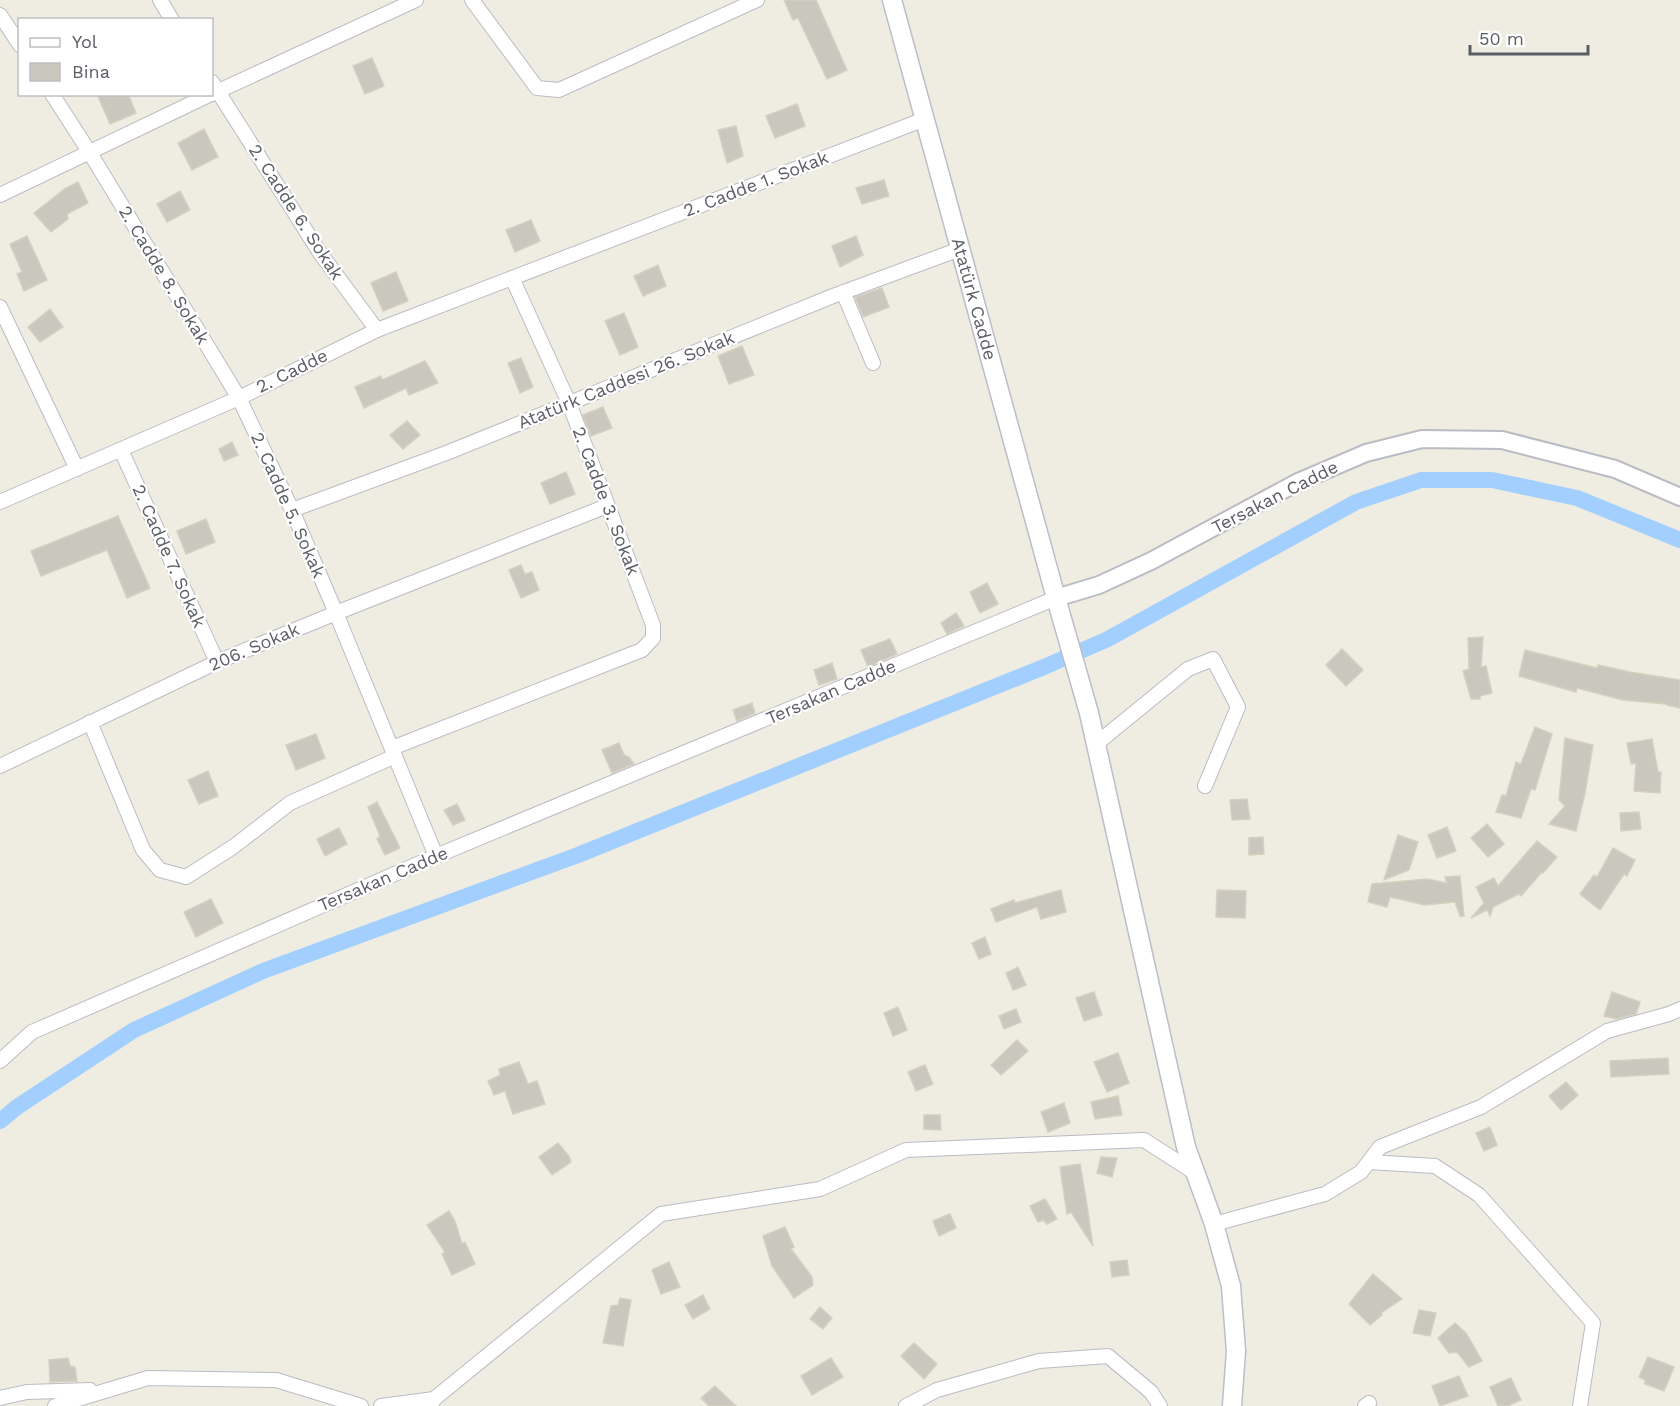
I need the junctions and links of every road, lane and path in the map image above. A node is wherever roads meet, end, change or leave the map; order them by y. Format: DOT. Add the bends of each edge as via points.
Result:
graph roads {
  1 [pos="160,0"];
  2 [pos="416,0"];
  3 [pos="472,0"];
  4 [pos="757,0"];
  5 [pos="892,0"];
  6 [pos="0,15"];
  7 [pos="171,18"];
  8 [pos="18,42"];
  9 [pos="213,90"];
  10 [pos="53,96"];
  11 [pos="201,96"];
  12 [pos="925,119"];
  13 [pos="90,153"];
  14 [pos="0,195"];
  15 [pos="588,248"];
  16 [pos="960,249"];
  17 [pos="512,278"];
  18 [pos="843,292"];
  19 [pos="0,307"];
  20 [pos="377,330"];
  21 [pos="873,363"];
  22 [pos="239,398"];
  23 [pos="568,403"];
  24 [pos="121,450"];
  25 [pos="77,469"];
  26 [pos="1680,497"];
  27 [pos="0,502"];
  28 [pos="607,506"];
  29 [pos="292,510"];
  30 [pos="1056,598"];
  31 [pos="336,613"];
  32 [pos="217,662"];
  33 [pos="90,722"];
  34 [pos="1096,744"];
  35 [pos="393,752"];
  36 [pos="0,766"];
  37 [pos="1204,786"];
  38 [pos="436,856"];
  39 [pos="1680,1009"];
  40 [pos="0,1061"];
  41 [pos="1369,1162"];
  42 [pos="1197,1174"];
  43 [pos="1214,1224"];
  44 [pos="109,1390"];
  45 [pos="0,1398"];
  46 [pos="433,1402"];
  47 [pos="55,1406"];
  48 [pos="361,1406"];
  49 [pos="381,1406"];
  50 [pos="906,1406"];
  51 [pos="1160,1406"];
  52 [pos="1232,1406"];
  53 [pos="1580,1406"];
  1 -- 7 [label="street"];
  2 -- 9 [label="street"];
  3 -- 4 [label="street" via="537,88 559,90"];
  5 -- 12 [label="main road, Atatürk Cadde"];
  6 -- 8 [label="street"];
  9 -- 20 [label="street, 2. Cadde 6. Sokak" via="320,253"];
  10 -- 13 [label="street, 2. Cadde 8. Sokak"];
  11 -- 13 [label="street"];
  12 -- 15 [label="street, 2. Cadde 1. Sokak"];
  12 -- 16 [label="main road, Atatürk Cadde"];
  13 -- 14 [label="street"];
  13 -- 22 [label="street, 2. Cadde 8. Sokak"];
  15 -- 17 [label="street, 2. Cadde"];
  16 -- 18 [label="street, Atatürk Caddesi 26. Sokak"];
  16 -- 30 [label="main road, Atatürk Cadde"];
  17 -- 20 [label="street, 2. Cadde"];
  17 -- 23 [label="street, 2. Cadde 3. Sokak"];
  18 -- 21 [label="street"];
  18 -- 23 [label="street, Atatürk Caddesi 26. Sokak"];
  19 -- 25 [label="street"];
  20 -- 22 [label="street, 2. Cadde"];
  22 -- 24 [label="street, 2. Cadde"];
  22 -- 29 [label="street, 2. Cadde 5. Sokak"];
  23 -- 28 [label="street, 2. Cadde 3. Sokak"];
  23 -- 29 [label="street, Atatürk Caddesi 26. Sokak"];
  24 -- 25 [label="street, 2. Cadde"];
  24 -- 32 [label="street, 2. Cadde 7. Sokak"];
  25 -- 27 [label="street, 2. Cadde"];
  26 -- 30 [label="street, Tersakan Cadde" via="1615,469 1502,440 1422,439 1366,453 1298,482 1151,561 1100,585"];
  28 -- 31 [label="street, 206. Sokak"];
  28 -- 35 [label="street, 2. Cadde 3. Sokak" via="653,626 653,638 642,650"];
  29 -- 31 [label="street, 2. Cadde 5. Sokak"];
  30 -- 34 [label="main road, Atatürk Cadde"];
  30 -- 38 [label="street, Tersakan Cadde"];
  31 -- 32 [label="street, 206. Sokak"];
  31 -- 35 [label="street"];
  32 -- 33 [label="street, 206. Sokak"];
  33 -- 35 [label="street" via="143,850 160,870 186,877 290,803"];
  33 -- 36 [label="street, 206. Sokak"];
  34 -- 37 [label="street" via="1188,669 1213,659 1238,707"];
  34 -- 42 [label="main road, Atatürk Cadde" via="1186,1147"];
  35 -- 38 [label="street"];
  38 -- 40 [label="street, Tersakan Cadde" via="32,1032"];
  39 -- 41 [label="street" via="1606,1031 1481,1107 1380,1147"];
  41 -- 43 [label="street" via="1362,1172 1325,1194"];
  41 -- 53 [label="street" via="1435,1166 1479,1195 1593,1323"];
  42 -- 43 [label="main road, Atatürk Cadde"];
  42 -- 46 [label="street" via="1144,1140 906,1150 819,1188 661,1214"];
  43 -- 52 [label="main road, Atatürk Cadde" via="1231,1286 1236,1351"];
  44 -- 45 [label="street" via="27,1392"];
  44 -- 47 [label="street"];
  44 -- 48 [label="street" via="148,1378 276,1380"];
  46 -- 49 [label="street"];
  50 -- 51 [label="street" via="937,1390 1039,1361 1108,1356 1151,1392"];
}
